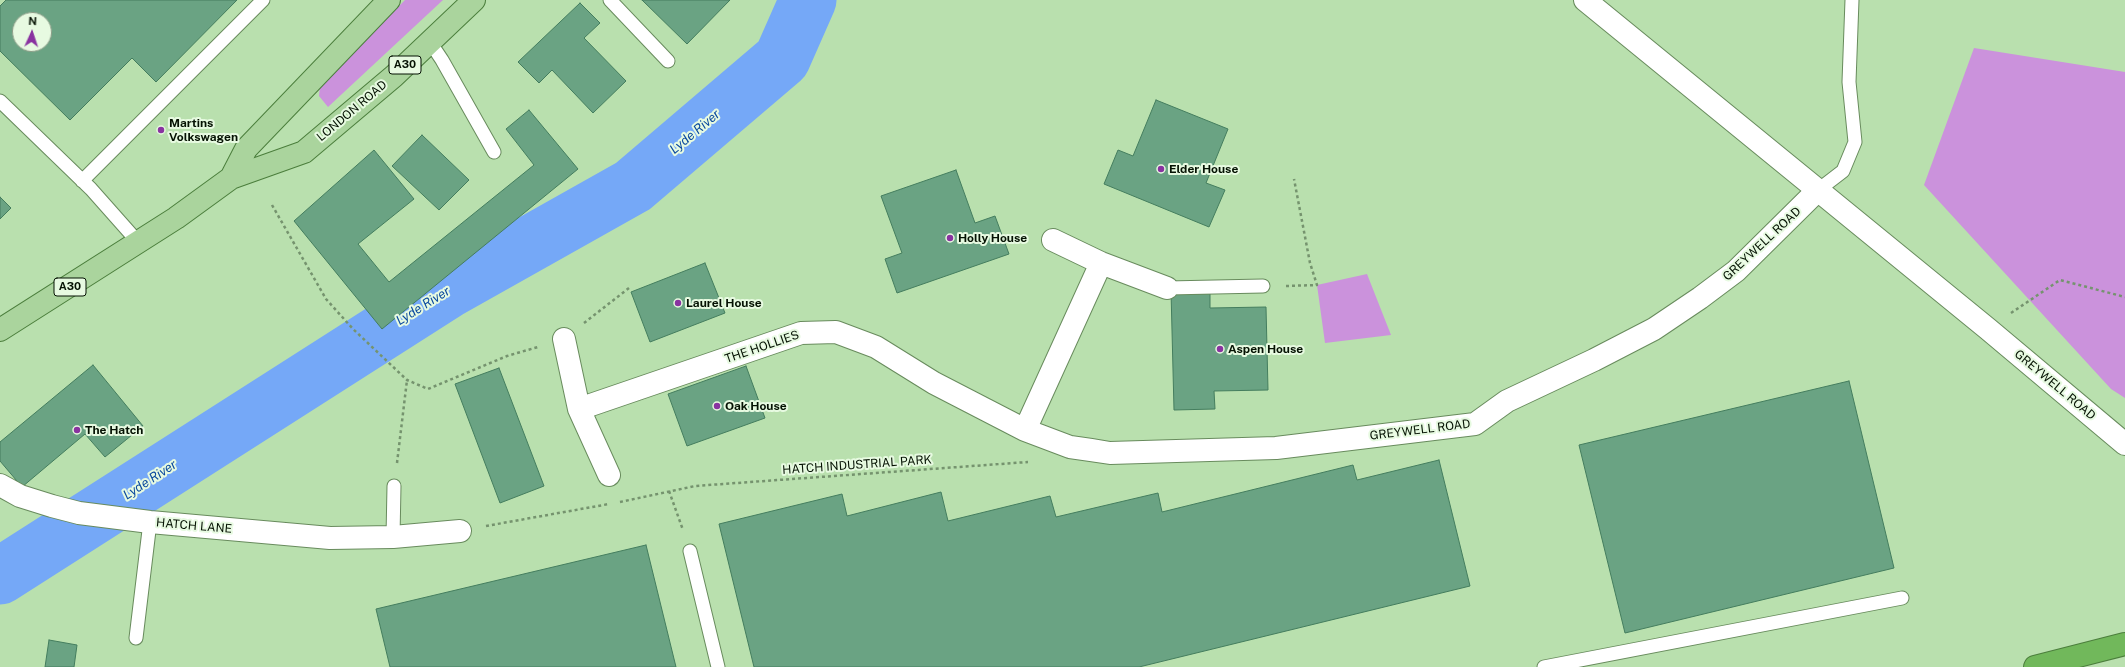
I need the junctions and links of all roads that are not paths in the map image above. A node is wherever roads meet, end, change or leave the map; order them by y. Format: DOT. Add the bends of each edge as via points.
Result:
graph roads {
  1 [pos="263,0"];
  2 [pos="389,0"];
  3 [pos="474,0"];
  4 [pos="610,0"];
  5 [pos="1585,0"];
  6 [pos="1852,0"];
  7 [pos="430,42"];
  8 [pos="668,61"];
  9 [pos="0,102"];
  10 [pos="494,152"];
  11 [pos="231,178"];
  12 [pos="82,180"];
  13 [pos="1817,191"];
  14 [pos="1052,240"];
  15 [pos="138,242"];
  16 [pos="1102,263"];
  17 [pos="1263,286"];
  18 [pos="1167,288"];
  19 [pos="0,330"];
  20 [pos="564,339"];
  21 [pos="579,409"];
  22 [pos="1025,430"];
  23 [pos="2125,444"];
  24 [pos="1070,447"];
  25 [pos="609,475"];
  26 [pos="0,485"];
  27 [pos="394,486"];
  28 [pos="150,522"];
  29 [pos="460,531"];
  30 [pos="393,537"];
  31 [pos="690,551"];
  32 [pos="1902,598"];
  33 [pos="136,638"];
  34 [pos="2125,644"];
  35 [pos="718,667"];
  36 [pos="1544,667"];
  37 [pos="2035,667"];
  1 -- 12 [label="lane"];
  2 -- 11 [label="main road, LONDON ROAD / A30" via="246,149"];
  3 -- 7 [label="main road, LONDON ROAD / A30"];
  4 -- 8 [label="lane"];
  5 -- 13 [label="street, GREYWELL ROAD"];
  6 -- 13 [label="lane" via="1849,82 1855,142 1843,171"];
  7 -- 10 [label="lane"];
  7 -- 11 [label="main road, LONDON ROAD / A30" via="304,152"];
  9 -- 12 [label="lane"];
  11 -- 15 [label="main road, LONDON ROAD / A30" via="194,206"];
  12 -- 15 [label="lane"];
  13 -- 23 [label="street, GREYWELL ROAD"];
  13 -- 24 [label="street, GREYWELL ROAD" via="1736,271 1700,298 1654,329 1507,401 1475,424 1276,448 1110,453"];
  14 -- 16 [label="street"];
  15 -- 19 [label="main road, LONDON ROAD / A30"];
  16 -- 18 [label="street"];
  16 -- 22 [label="street"];
  17 -- 18 [label="lane"];
  20 -- 21 [label="street"];
  21 -- 22 [label="street, THE HOLLIES" via="801,333 836,332 876,346 934,384"];
  21 -- 25 [label="street"];
  22 -- 24 [label="street, THE HOLLIES"];
  26 -- 28 [label="street, HATCH LANE" via="20,496 79,513"];
  27 -- 30 [label="lane"];
  28 -- 30 [label="street, HATCH LANE" via="330,538"];
  28 -- 33 [label="lane"];
  29 -- 30 [label="street, HATCH LANE"];
  31 -- 35 [label="lane"];
  32 -- 36 [label="lane"];
  34 -- 37 [label="highway"];
}
